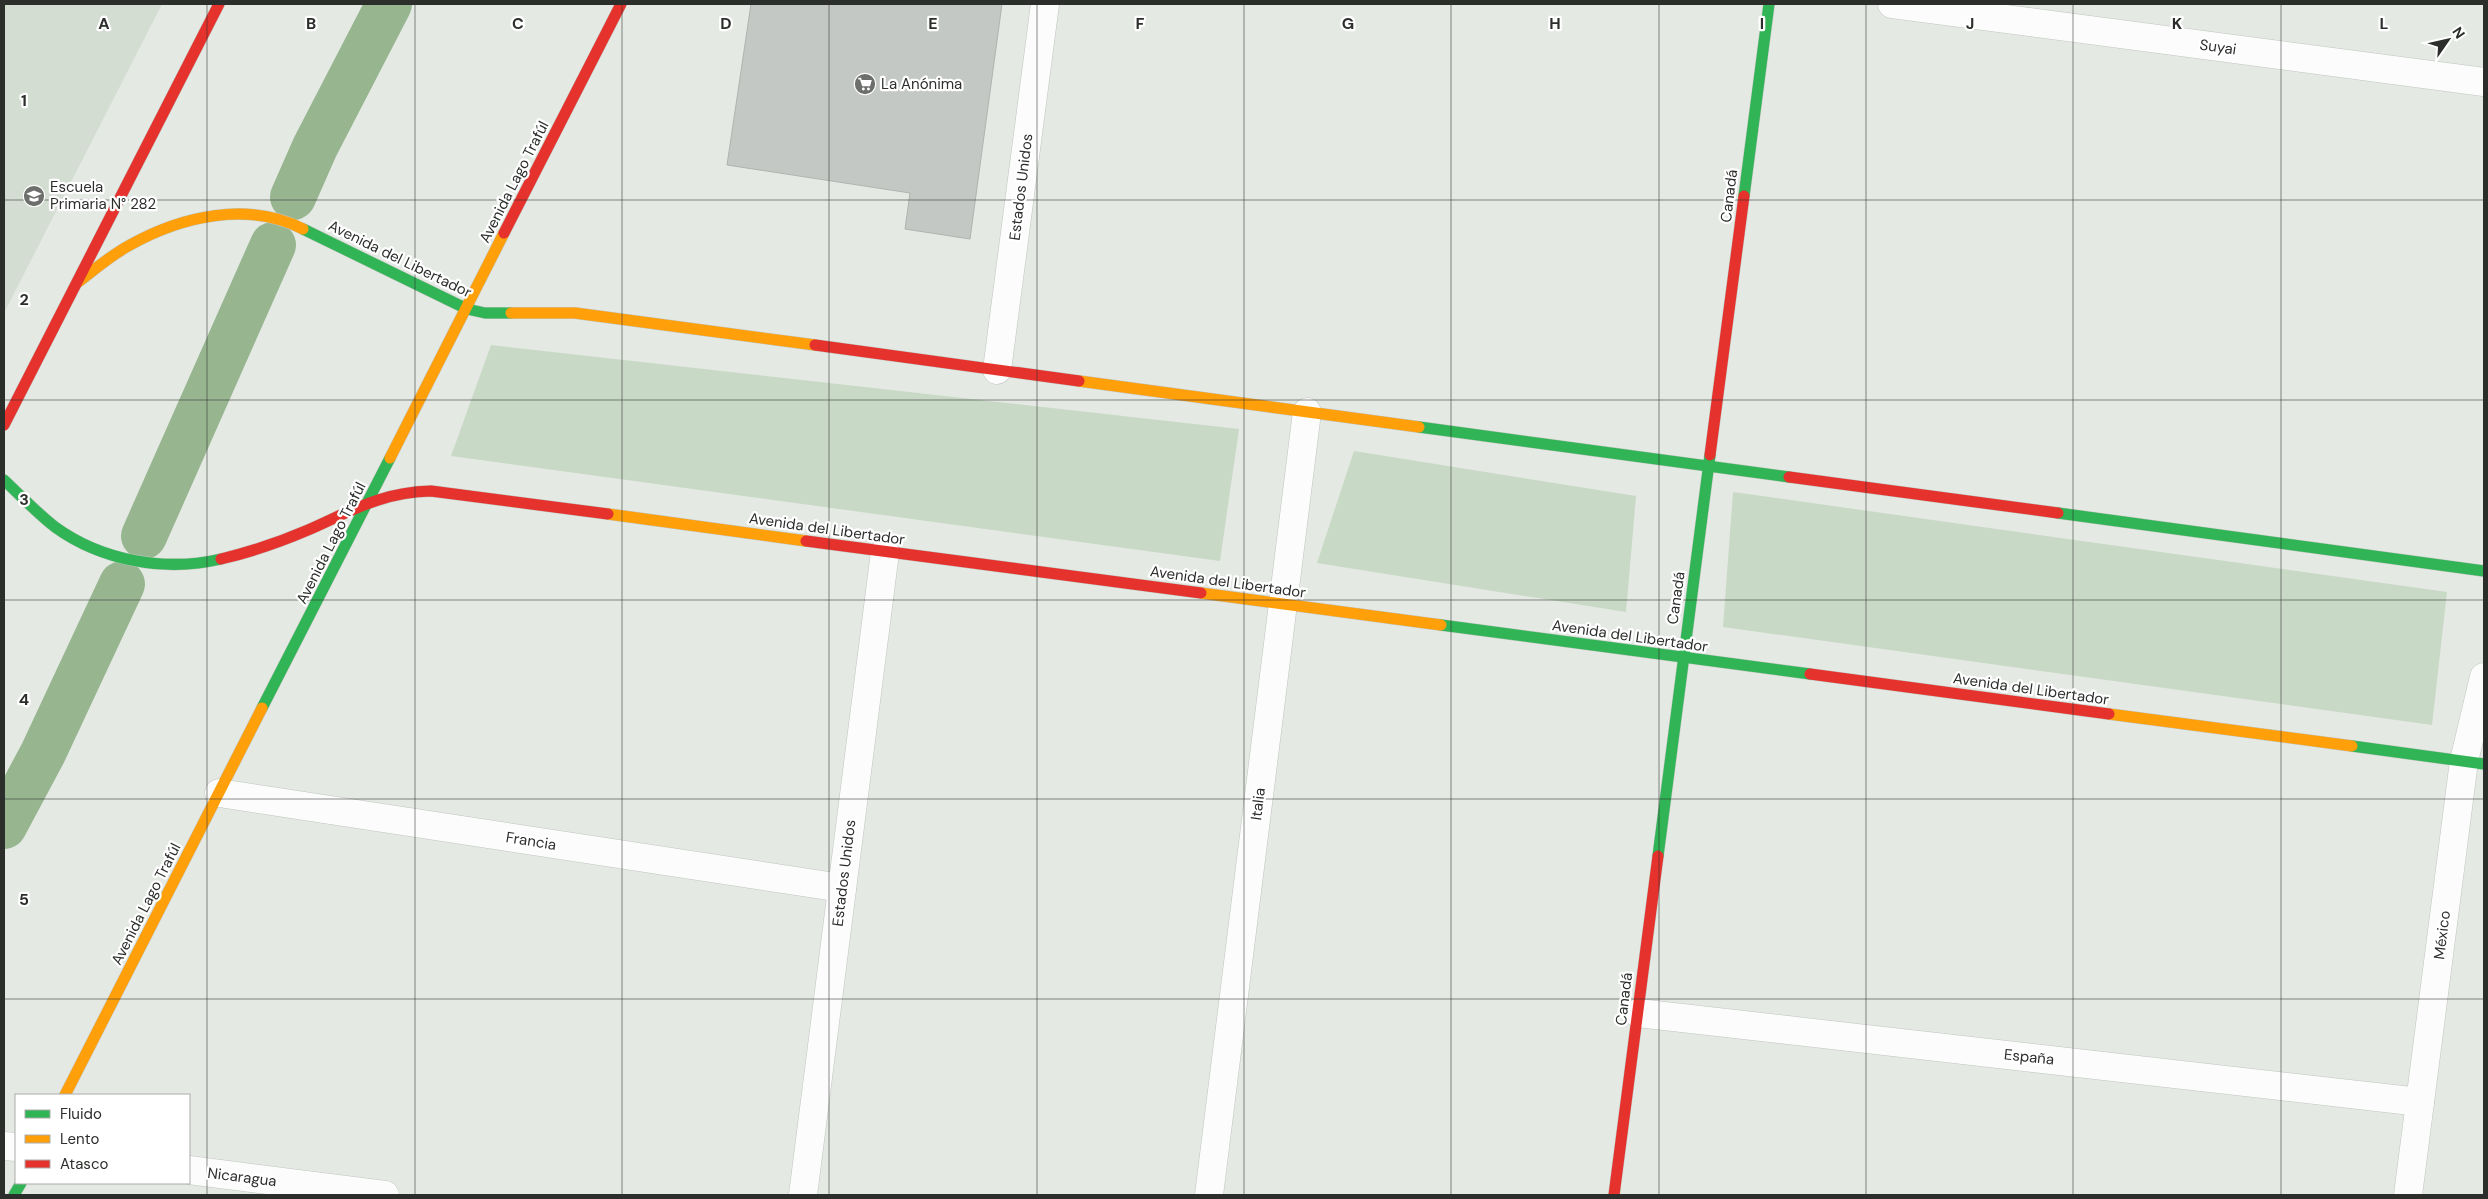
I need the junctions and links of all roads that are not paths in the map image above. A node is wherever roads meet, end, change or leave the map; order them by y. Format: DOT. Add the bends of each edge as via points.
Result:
graph roads {
  1 [pos="219,4"];
  2 [pos="621,4"];
  3 [pos="1045,4"];
  4 [pos="1769,4"];
  5 [pos="1892,4"];
  6 [pos="2484,82"];
  7 [pos="77,283"];
  8 [pos="467,309"];
  9 [pos="50,336"];
  10 [pos="23,363"];
  11 [pos="997,370"];
  12 [pos="1307,412"];
  13 [pos="4,425"];
  14 [pos="1709,466"];
  15 [pos="4,480"];
  16 [pos="370,501"];
  17 [pos="885,552"];
  18 [pos="2484,571"];
  19 [pos="1283,604"];
  20 [pos="1684,658"];
  21 [pos="2484,677"];
  22 [pos="2474,763"];
  23 [pos="219,793"];
  24 [pos="842,888"];
  25 [pos="1638,1013"];
  26 [pos="66,1094"];
  27 [pos="2420,1102"];
  28 [pos="190,1170"];
  29 [pos="20,1184"];
  30 [pos="14,1195"];
  31 [pos="385,1195"];
  32 [pos="803,1195"];
  33 [pos="1209,1195"];
  34 [pos="1614,1195"];
  35 [pos="2408,1195"];
  1 -- 7 [label="main road"];
  2 -- 8 [label="main road, Avenida Lago Trafúl"];
  3 -- 11 [label="street, Estados Unidos"];
  4 -- 14 [label="main road, Canadá"];
  5 -- 6 [label="street, Suyai"];
  7 -- 8 [label="main road, Avenida del Libertador" via="150,234 197,218 240,214 294,224"];
  7 -- 9 [label="main road"];
  8 -- 11 [label="main road, Avenida del Libertador" via="499,314 575,313"];
  8 -- 16 [label="main road, Avenida Lago Trafúl"];
  9 -- 10 [label="main road"];
  9 -- 13 [label="main road"];
  11 -- 12 [label="main road, Avenida del Libertador"];
  12 -- 14 [label="main road, Avenida del Libertador"];
  12 -- 19 [label="street, Italia"];
  14 -- 18 [label="main road, Avenida del Libertador"];
  14 -- 20 [label="main road, Canadá"];
  15 -- 16 [label="main road, Avenida del Libertador" via="58,528 99,551 149,563 180,566 218,561 287,540"];
  16 -- 17 [label="main road, Avenida del Libertador" via="397,492 431,491"];
  16 -- 23 [label="main road, Avenida Lago Trafúl"];
  17 -- 19 [label="main road, Avenida del Libertador"];
  17 -- 24 [label="street, Estados Unidos"];
  19 -- 20 [label="main road, Avenida del Libertador"];
  19 -- 33 [label="street, Italia"];
  20 -- 22 [label="main road, Avenida del Libertador"];
  20 -- 25 [label="main road, Canadá"];
  21 -- 22 [label="street, México"];
  22 -- 27 [label="street, México"];
  23 -- 24 [label="street, Francia"];
  23 -- 26 [label="main road, Avenida Lago Trafúl"];
  24 -- 32 [label="street, Estados Unidos"];
  25 -- 27 [label="street, España"];
  25 -- 34 [label="main road, Canadá"];
  27 -- 35 [label="street, México"];
  28 -- 31 [label="street, Nicaragua"];
  29 -- 30 [label="main road"];
}
